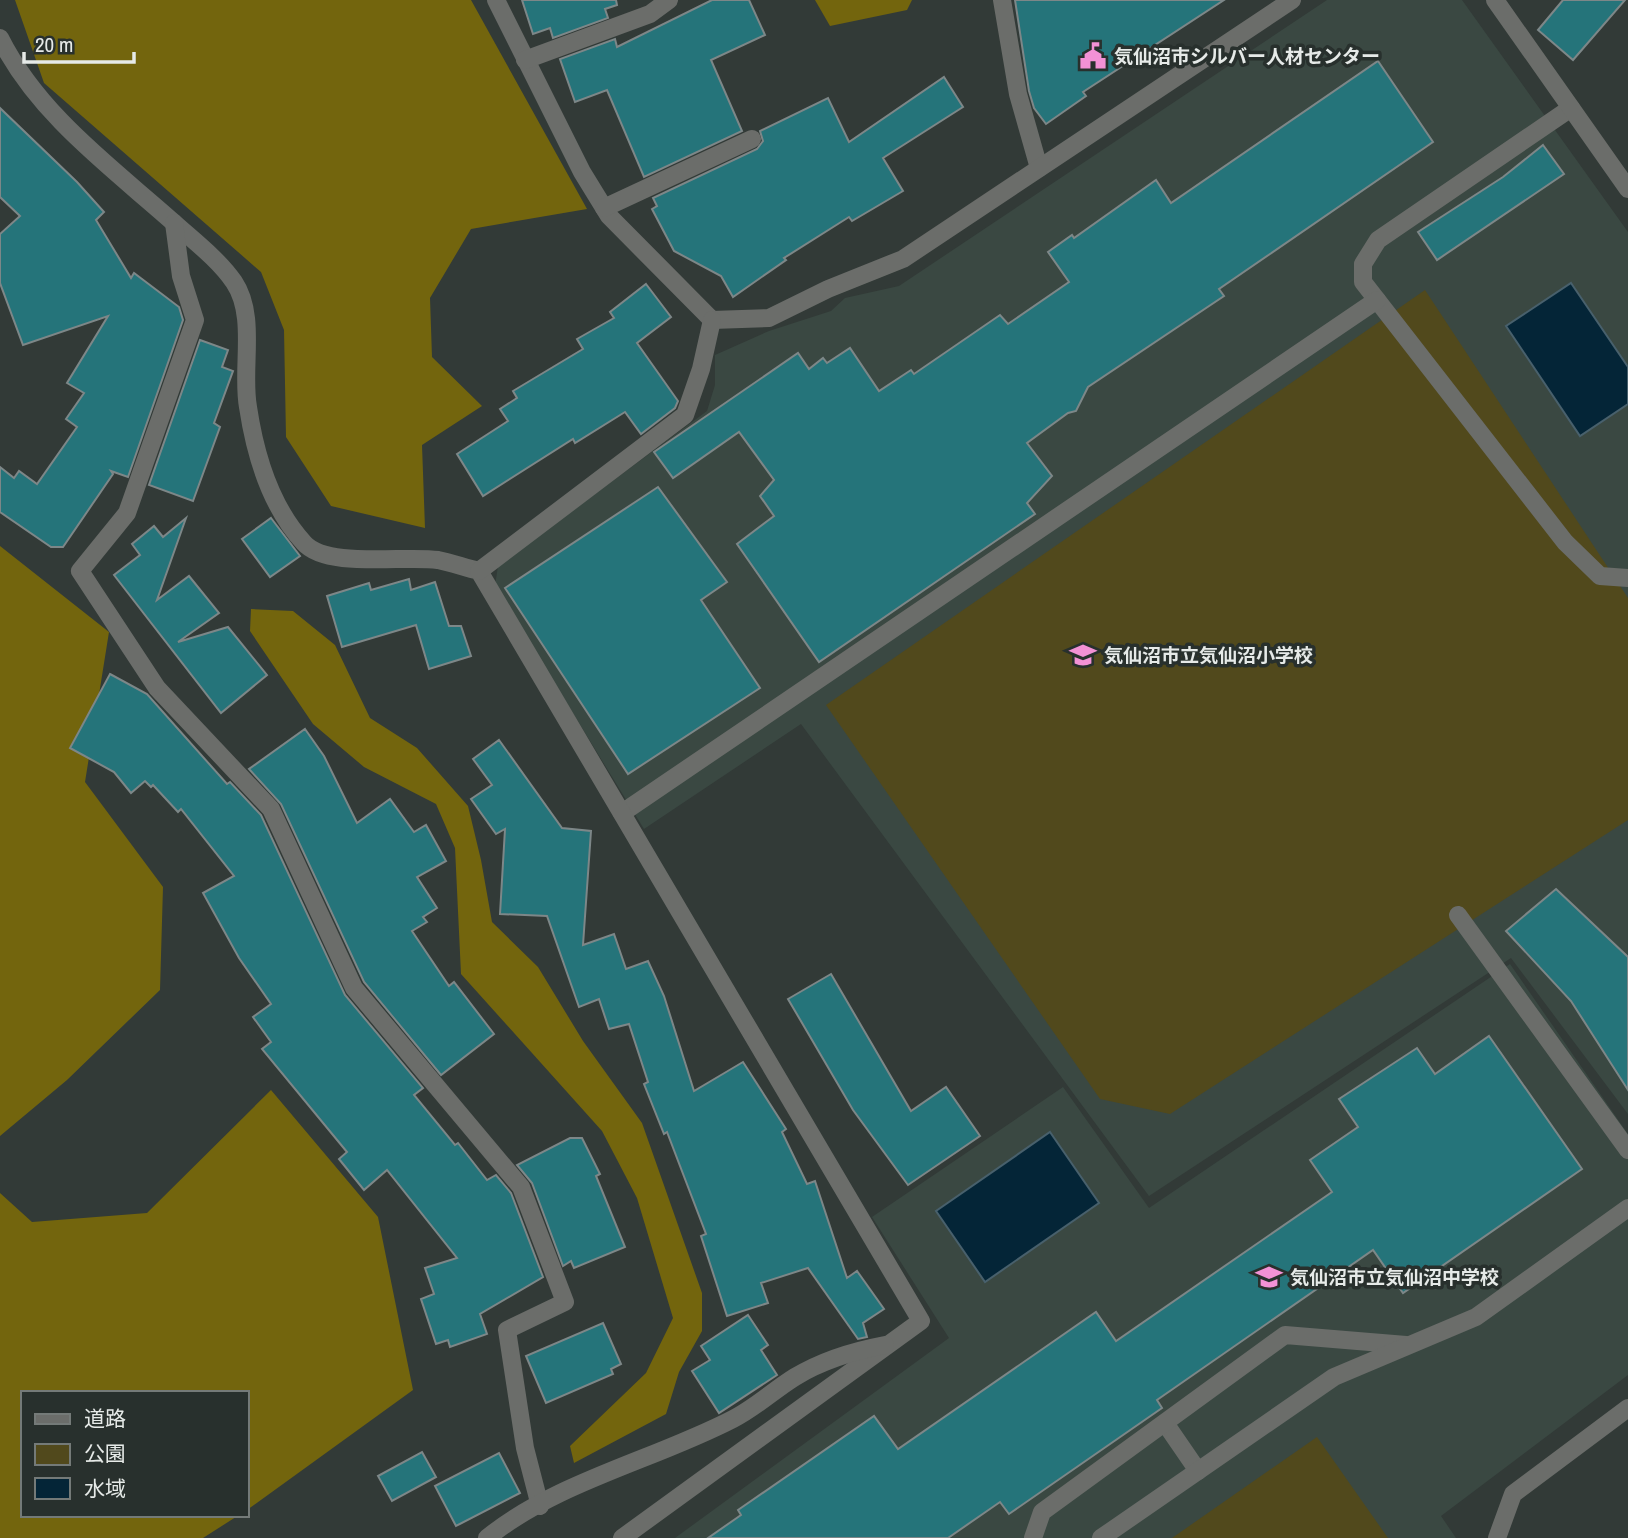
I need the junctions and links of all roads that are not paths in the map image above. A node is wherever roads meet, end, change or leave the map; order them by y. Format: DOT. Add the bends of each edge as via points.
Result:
graph roads {
  1 [pos="496,0"];
  2 [pos="669,0"];
  3 [pos="1002,0"];
  4 [pos="1292,0"];
  5 [pos="1495,0"];
  6 [pos="0,38"];
  7 [pos="525,60"];
  8 [pos="1571,108"];
  9 [pos="752,139"];
  10 [pos="1039,168"];
  11 [pos="1628,189"];
  12 [pos="604,208"];
  13 [pos="174,223"];
  14 [pos="1377,300"];
  15 [pos="712,320"];
  16 [pos="479,571"];
  17 [pos="1628,578"];
  18 [pos="622,813"];
  19 [pos="1458,915"];
  20 [pos="1628,1150"];
  21 [pos="1628,1208"];
  22 [pos="892,1344"];
  23 [pos="1410,1345"];
  24 [pos="1628,1408"];
  25 [pos="1165,1423"];
  26 [pos="1198,1471"];
  27 [pos="540,1506"];
  28 [pos="487,1538"];
  29 [pos="622,1538"];
  30 [pos="1033,1538"];
  31 [pos="1101,1538"];
  32 [pos="1497,1538"];
  1 -- 7 [label="street"];
  2 -- 7 [label="street" via="650,14"];
  3 -- 10 [label="street" via="1018,94"];
  4 -- 10 [label="street"];
  5 -- 8 [label="street"];
  6 -- 13 [label="street" via="43,104"];
  7 -- 12 [label="street"];
  8 -- 11 [label="street"];
  8 -- 14 [label="street" via="1378,240 1363,264 1363,282"];
  9 -- 12 [label="street"];
  10 -- 15 [label="street" via="903,259 769,318"];
  12 -- 15 [label="street"];
  13 -- 16 [label="street" via="235,283 245,315 247,407 271,493 305,545 342,559 436,560"];
  13 -- 27 [label="street" via="181,276 195,320 127,513 80,570 157,688 271,808 354,988 521,1186 565,1302 507,1330 525,1448"];
  14 -- 17 [label="street" via="1564,542 1601,576"];
  14 -- 18 [label="street"];
  15 -- 16 [label="street" via="685,415"];
  16 -- 18 [label="street"];
  18 -- 22 [label="street" via="921,1321"];
  19 -- 20 [label="street"];
  21 -- 23 [label="street" via="1476,1317"];
  22 -- 27 [label="street" via="851,1351 796,1376 734,1418"];
  22 -- 29 [label="street"];
  23 -- 25 [label="street" via="1286,1335"];
  23 -- 26 [label="street" via="1334,1377"];
  24 -- 32 [label="street" via="1513,1494"];
  25 -- 26 [label="street"];
  25 -- 30 [label="street" via="1042,1512"];
  26 -- 31 [label="street"];
  27 -- 28 [label="street"];
}
